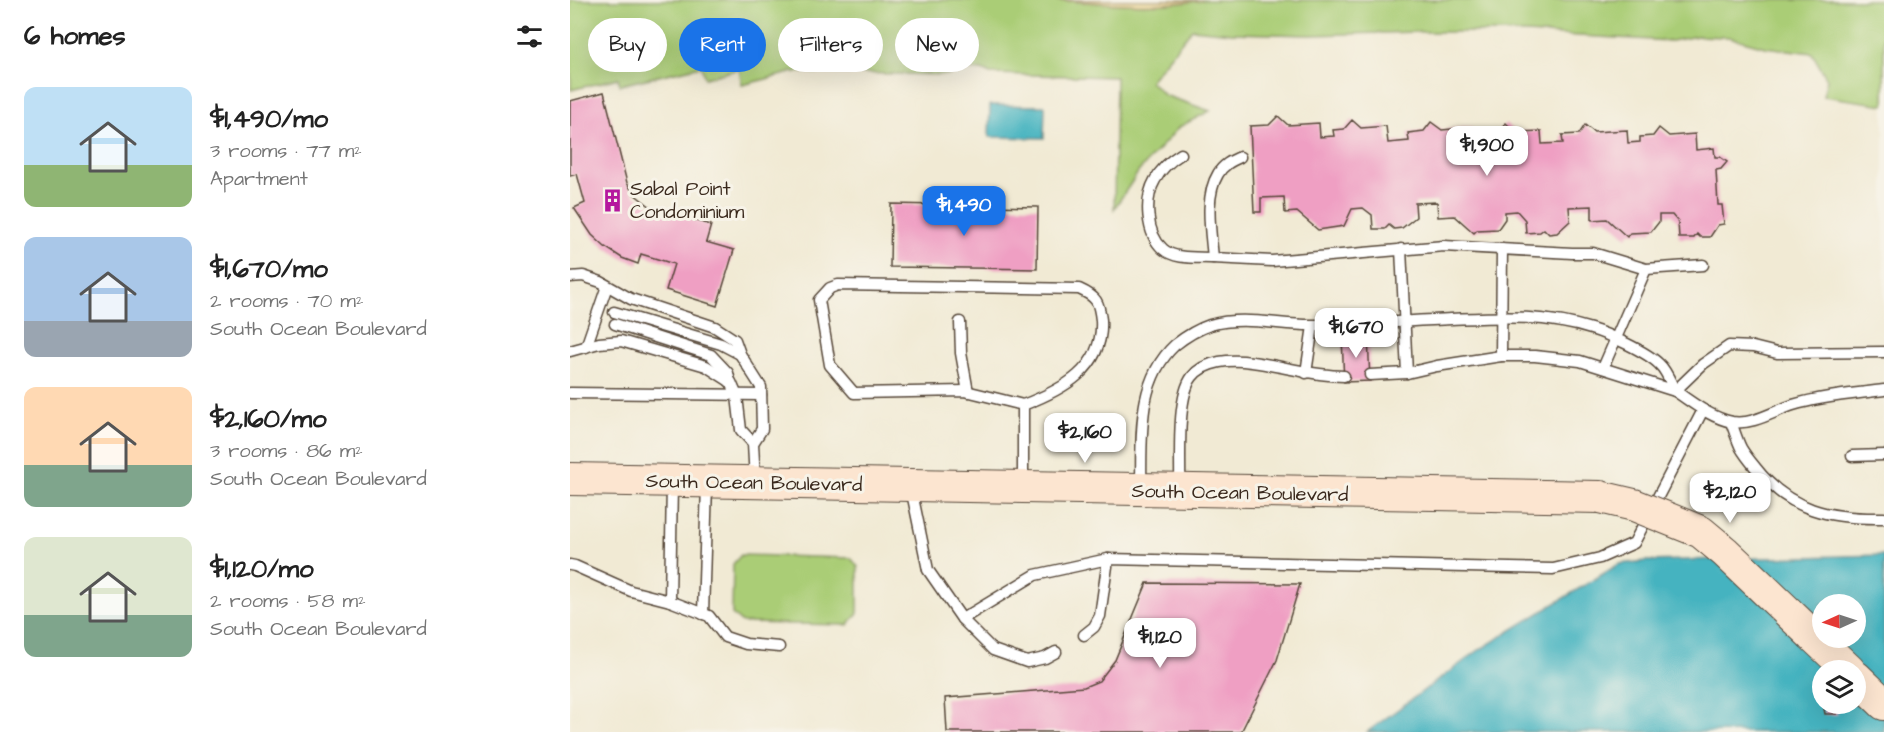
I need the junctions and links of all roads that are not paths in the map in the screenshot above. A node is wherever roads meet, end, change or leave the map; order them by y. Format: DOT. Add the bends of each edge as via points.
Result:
graph roads {
  1 [pos="1181,154"];
  2 [pos="1240,157"];
  3 [pos="1401,249"];
  4 [pos="1502,249"];
  5 [pos="1213,258"];
  6 [pos="1703,265"];
  7 [pos="1646,268"];
  8 [pos="570,277"];
  9 [pos="608,286"];
  10 [pos="614,312"];
  11 [pos="1500,317"];
  12 [pos="1404,321"];
  13 [pos="960,322"];
  14 [pos="615,324"];
  15 [pos="1313,326"];
  16 [pos="1616,339"];
  17 [pos="586,347"];
  18 [pos="570,351"];
  19 [pos="1884,352"];
  20 [pos="740,354"];
  21 [pos="1501,356"];
  22 [pos="1603,368"];
  23 [pos="1306,373"];
  24 [pos="1407,373"];
  25 [pos="1370,375"];
  26 [pos="1344,376"];
  27 [pos="730,382"];
  28 [pos="1884,390"];
  29 [pos="1676,391"];
  30 [pos="968,392"];
  31 [pos="570,393"];
  32 [pos="761,395"];
  33 [pos="737,396"];
  34 [pos="1023,405"];
  35 [pos="1703,410"];
  36 [pos="1731,422"];
  37 [pos="753,442"];
  38 [pos="1884,455"];
  39 [pos="1852,456"];
  40 [pos="570,479"];
  41 [pos="673,481"];
  42 [pos="708,481"];
  43 [pos="755,482"];
  44 [pos="910,485"];
  45 [pos="1023,488"];
  46 [pos="1141,490"];
  47 [pos="1180,490"];
  48 [pos="1884,518"];
  49 [pos="1108,559"];
  50 [pos="570,565"];
  51 [pos="670,601"];
  52 [pos="704,614"];
  53 [pos="962,619"];
  54 [pos="1084,635"];
  55 [pos="779,647"];
  56 [pos="1056,652"];
  57 [pos="1838,660"];
  58 [pos="1866,687"];
  59 [pos="1884,704"];
  1 -- 5 [label="lane" via="1154,181 1149,197 1153,234 1163,249 1175,255"];
  2 -- 5 [label="lane" via="1227,163 1212,188"];
  3 -- 4 [label="lane"];
  3 -- 5 [label="lane" via="1272,261"];
  3 -- 12 [label="lane"];
  4 -- 7 [label="lane" via="1593,253"];
  4 -- 11 [label="lane"];
  6 -- 7 [label="lane"];
  7 -- 16 [label="lane"];
  8 -- 9 [label="lane" via="583,276"];
  9 -- 17 [label="lane"];
  9 -- 20 [label="lane" via="631,299 716,327 735,340"];
  10 -- 20 [label="lane" via="721,344"];
  11 -- 12 [label="lane"];
  11 -- 16 [label="lane" via="1558,321"];
  11 -- 21 [label="lane"];
  12 -- 15 [label="lane"];
  12 -- 24 [label="lane"];
  13 -- 30 [label="lane"];
  14 -- 27 [label="lane" via="711,355 728,373"];
  15 -- 23 [label="lane"];
  15 -- 46 [label="lane" via="1238,321 1210,325 1174,347 1147,390 1142,422"];
  16 -- 22 [label="lane"];
  16 -- 29 [label="lane" via="1660,364"];
  17 -- 18 [label="lane"];
  17 -- 27 [label="lane" via="621,341 706,366"];
  19 -- 29 [label="lane" via="1777,353 1729,346"];
  20 -- 32 [label="lane" via="761,387"];
  21 -- 22 [label="lane" via="1580,361"];
  21 -- 24 [label="lane"];
  22 -- 29 [label="lane"];
  23 -- 26 [label="lane"];
  23 -- 47 [label="lane" via="1230,361 1210,364 1192,377 1181,420"];
  24 -- 25 [label="lane"];
  27 -- 33 [label="lane"];
  28 -- 36 [label="lane" via="1827,397 1792,405 1765,417"];
  29 -- 35 [label="lane"];
  30 -- 34 [label="lane"];
  30 -- 34 [label="lane" via="854,393 830,365 819,300 838,285 1079,289 1092,295 1100,306 1096,353 1081,373 1056,392"];
  31 -- 33 [label="lane"];
  32 -- 33 [label="lane"];
  32 -- 37 [label="lane" via="762,429"];
  33 -- 37 [label="lane" via="741,430"];
  34 -- 45 [label="lane"];
  35 -- 36 [label="lane"];
  35 -- 49 [label="lane" via="1634,543 1600,558 1553,569"];
  36 -- 48 [label="lane" via="1742,449 1768,484 1795,503 1821,514"];
  37 -- 43 [label="lane"];
  38 -- 39 [label="lane"];
  40 -- 41 [label="main road, South Ocean Boulevard"];
  41 -- 42 [label="main road, South Ocean Boulevard"];
  41 -- 51 [label="lane"];
  42 -- 43 [label="main road, South Ocean Boulevard"];
  42 -- 52 [label="lane"];
  43 -- 44 [label="main road, South Ocean Boulevard"];
  44 -- 45 [label="main road, South Ocean Boulevard"];
  44 -- 53 [label="lane" via="928,570"];
  45 -- 46 [label="main road, South Ocean Boulevard"];
  46 -- 47 [label="main road, South Ocean Boulevard"];
  47 -- 57 [label="main road, South Ocean Boulevard, bridge" via="1599,497 1634,505 1701,532"];
  49 -- 53 [label="lane" via="1035,575"];
  49 -- 54 [label="lane" via="1100,616"];
  50 -- 51 [label="lane" via="631,591"];
  51 -- 52 [label="lane"];
  52 -- 55 [label="lane" via="725,637 746,644"];
  53 -- 56 [label="lane" via="993,650 1027,662"];
  58 -- 59 [label="main road"];
}
